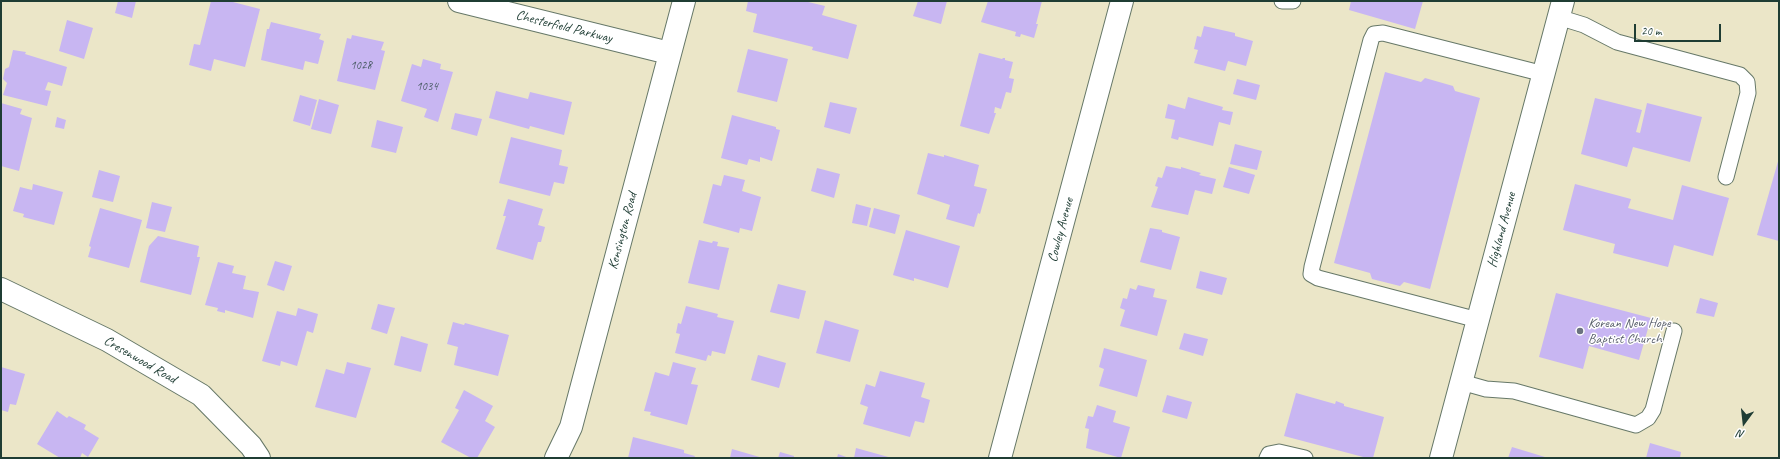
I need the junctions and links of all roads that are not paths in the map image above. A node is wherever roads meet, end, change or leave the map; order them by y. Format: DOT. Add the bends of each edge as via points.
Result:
graph roads {
  1 [pos="459,1"];
  2 [pos="684,1"];
  3 [pos="1122,1"];
  4 [pos="1282,1"];
  5 [pos="1293,1"];
  6 [pos="1560,9"];
  7 [pos="669,53"];
  8 [pos="1544,74"];
  9 [pos="1726,177"];
  10 [pos="1,289"];
  11 [pos="1478,320"];
  12 [pos="1674,331"];
  13 [pos="1462,382"];
  14 [pos="259,458"];
  15 [pos="556,458"];
  16 [pos="1000,458"];
  17 [pos="1267,458"];
  18 [pos="1305,458"];
  19 [pos="1441,458"];
  1 -- 7 [label="street, Chesterfield Parkway"];
  2 -- 7 [label="street, Kensington Road"];
  3 -- 16 [label="street, Cowley Avenue"];
  4 -- 5 [label="lane"];
  6 -- 8 [label="street, Highland Avenue"];
  6 -- 9 [label="lane" via="1617,42 1740,75 1748,82 1748,93"];
  7 -- 15 [label="street, Kensington Road" via="571,427"];
  8 -- 11 [label="street, Highland Avenue"];
  8 -- 11 [label="lane" via="1383,33 1374,34 1371,40 1311,274"];
  10 -- 14 [label="street, Cresenwood Road" via="107,340 201,395 252,446"];
  11 -- 13 [label="street, Highland Avenue"];
  12 -- 13 [label="lane" via="1653,410 1648,418 1636,425 1514,392 1486,389"];
  13 -- 19 [label="street, Highland Avenue"];
  17 -- 18 [label="lane" via="1269,454 1279,452"];
}
